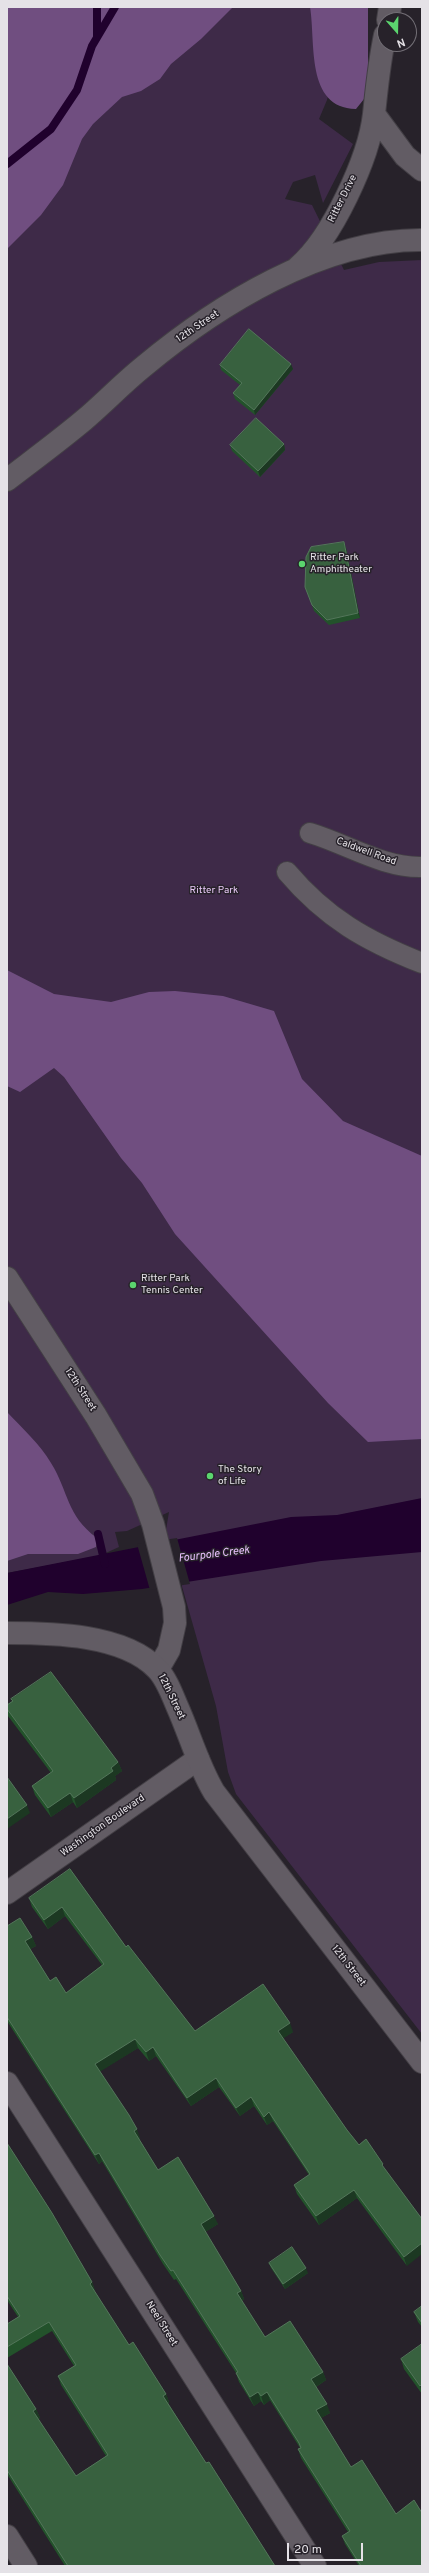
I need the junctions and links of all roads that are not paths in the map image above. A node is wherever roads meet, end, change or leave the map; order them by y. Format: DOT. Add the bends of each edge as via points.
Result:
graph roads {
  1 [pos="382,52"];
  2 [pos="374,114"];
  3 [pos="422,170"];
  4 [pos="422,240"];
  5 [pos="290,273"];
  6 [pos="7,480"];
  7 [pos="310,833"];
  8 [pos="422,867"];
  9 [pos="286,872"];
  10 [pos="422,962"];
  11 [pos="7,1278"];
  12 [pos="7,1633"];
  13 [pos="158,1670"];
  14 [pos="198,1759"];
  15 [pos="7,1893"];
  16 [pos="422,2062"];
  17 [pos="7,2083"];
  18 [pos="7,2536"];
  19 [pos="26,2566"];
  20 [pos="315,2566"];
  1 -- 2 [label="street, Ritter Drive"];
  2 -- 3 [label="street" via="405,156"];
  2 -- 5 [label="street, Ritter Drive" via="360,165 344,201 315,249"];
  4 -- 5 [label="street, 12th Street" via="387,242 359,248"];
  5 -- 6 [label="street, 12th Street" via="227,307 190,331"];
  7 -- 8 [label="street, Caldwell Road" via="384,860"];
  9 -- 10 [label="street" via="331,916 392,951"];
  11 -- 13 [label="street, 12th Street" via="130,1470 153,1524 174,1606 175,1633"];
  12 -- 13 [label="street" via="58,1635 103,1642 144,1658"];
  13 -- 14 [label="street, 12th Street" via="177,1706"];
  14 -- 15 [label="street, Washington Boulevard"];
  14 -- 16 [label="street, 12th Street" via="214,1792"];
  17 -- 20 [label="street, Neel Street"];
  18 -- 19 [label="street"];
}
